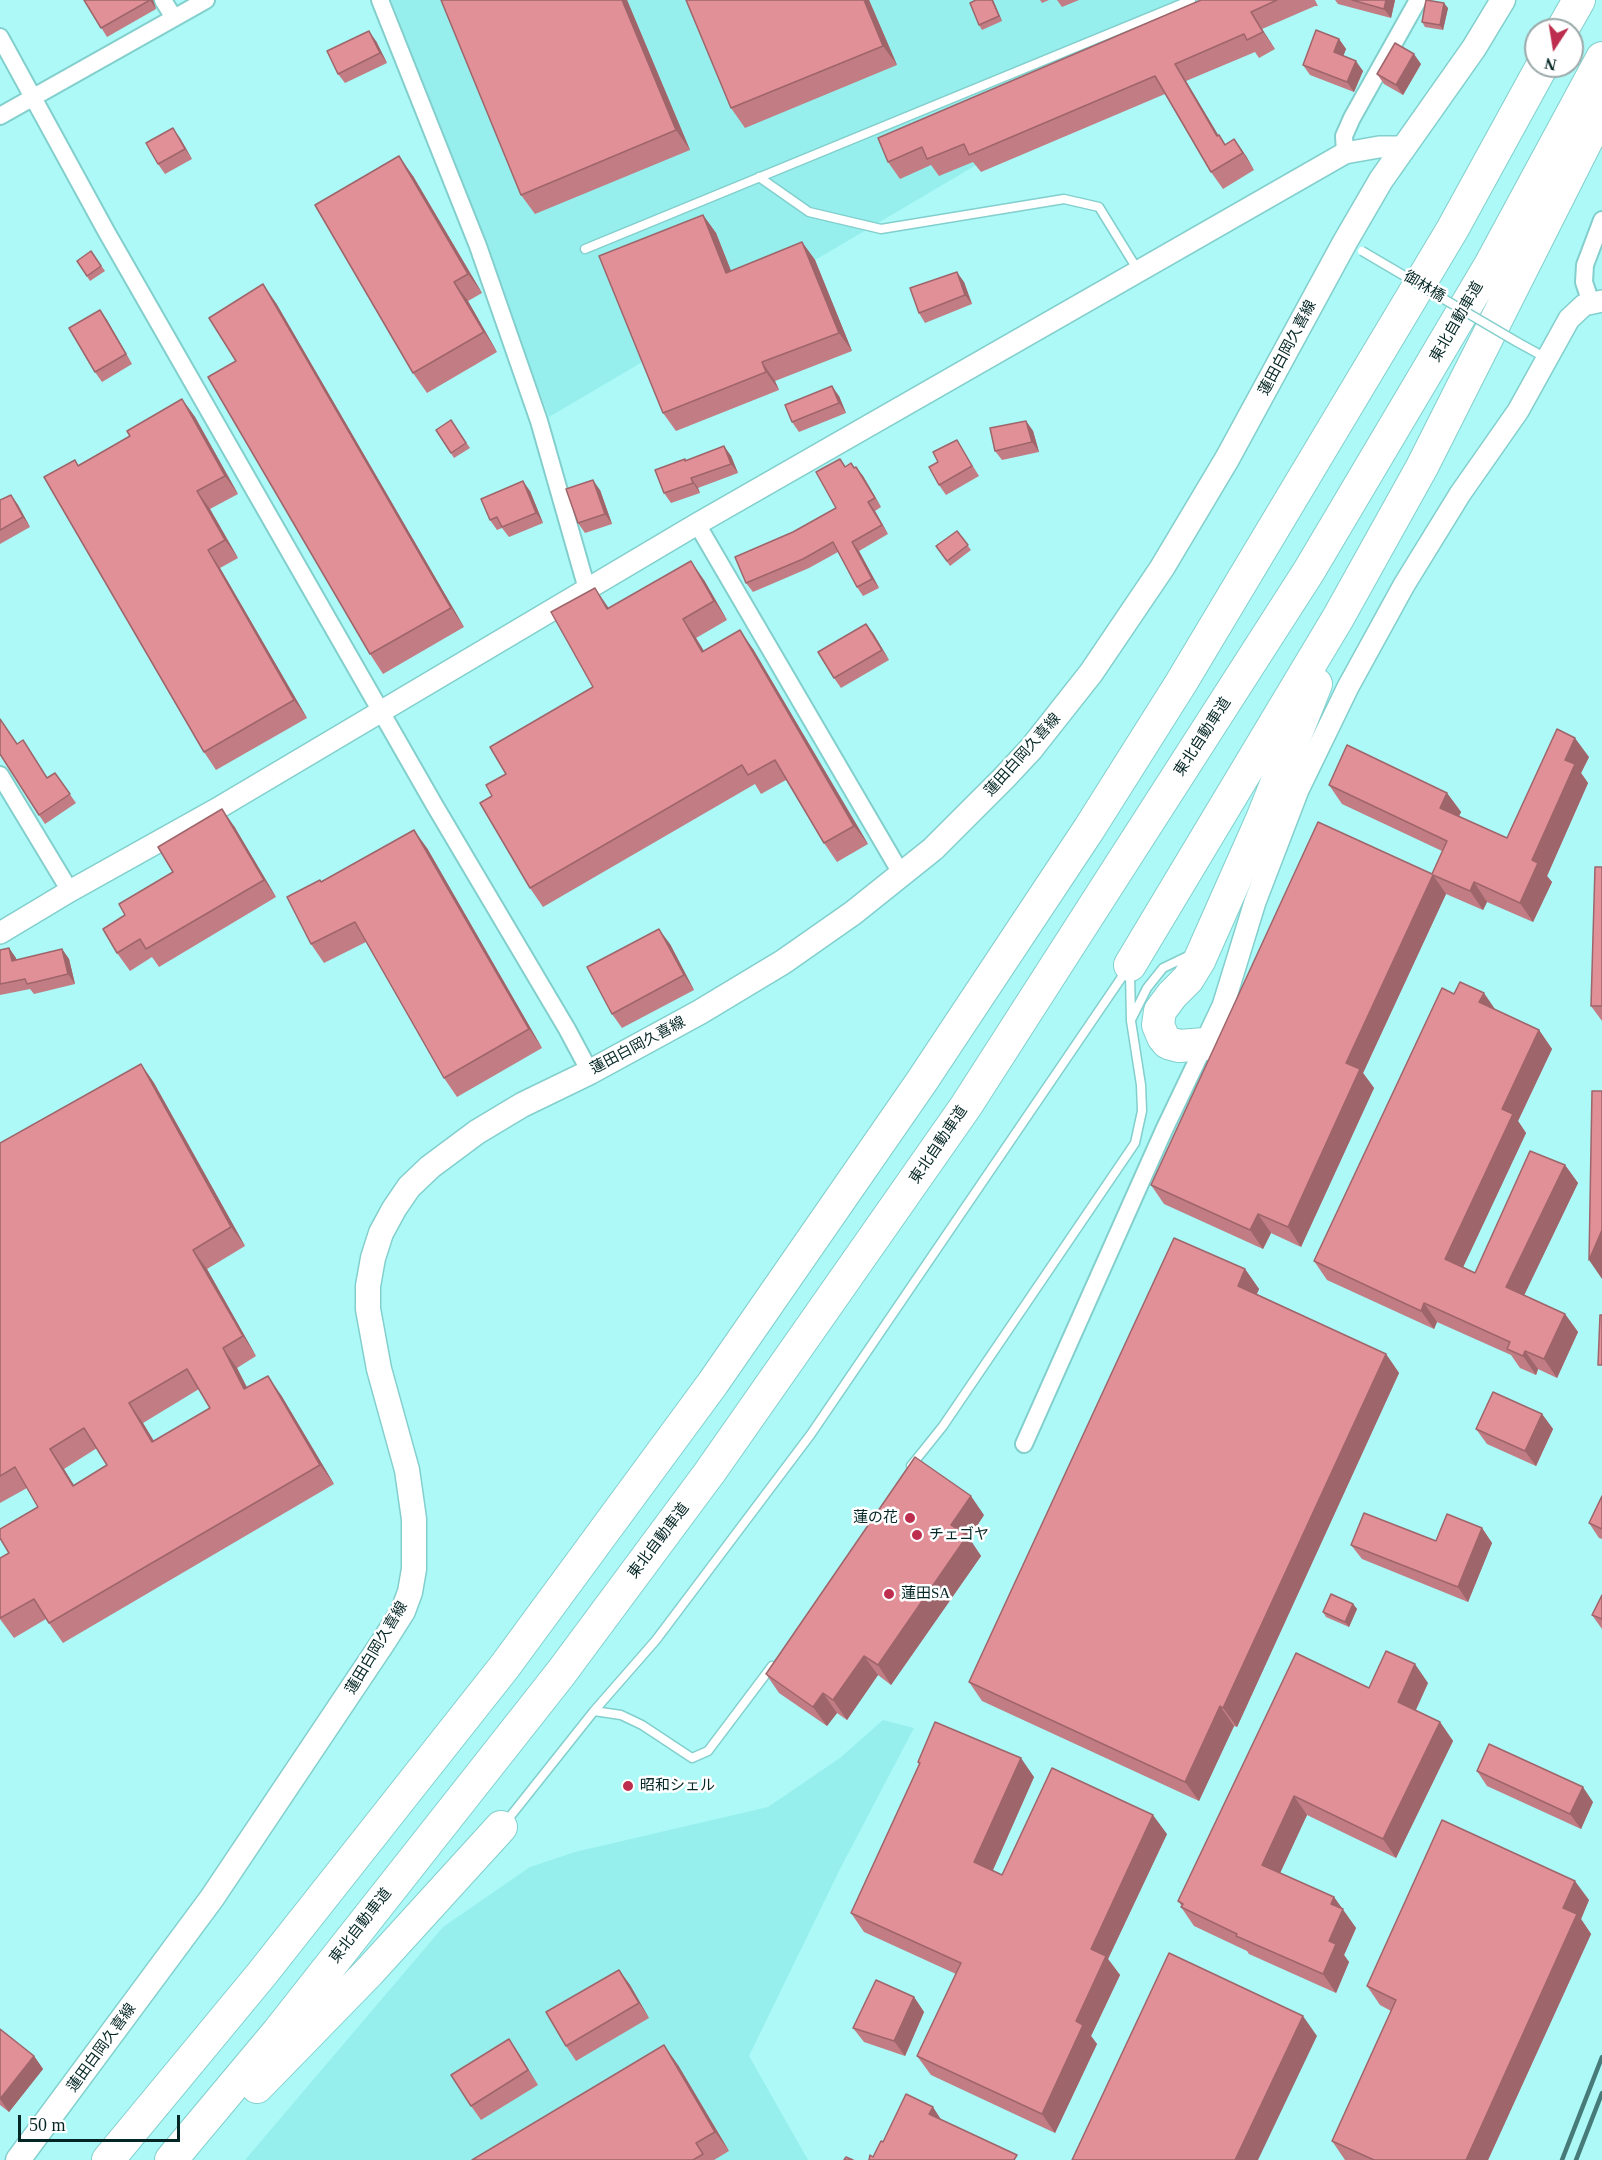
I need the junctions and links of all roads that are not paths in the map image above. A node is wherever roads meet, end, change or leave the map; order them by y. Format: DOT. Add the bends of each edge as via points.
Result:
graph roads {
  1 [pos="163,0"];
  2 [pos="206,0"];
  3 [pos="380,0"];
  4 [pos="1191,0"];
  5 [pos="1418,0"];
  6 [pos="1503,0"];
  7 [pos="1578,0"];
  8 [pos="174,18"];
  9 [pos="1568,18"];
  10 [pos="0,37"];
  11 [pos="1602,58"];
  12 [pos="1535,78"];
  13 [pos="34,96"];
  14 [pos="1602,105"];
  15 [pos="0,116"];
  16 [pos="1403,147"];
  17 [pos="1346,153"];
  18 [pos="759,177"];
  19 [pos="1602,220"];
  20 [pos="1354,246"];
  21 [pos="585,249"];
  22 [pos="1140,272"];
  23 [pos="1596,302"];
  24 [pos="1548,359"];
  25 [pos="697,524"];
  26 [pos="587,589"];
  27 [pos="1338,618"];
  28 [pos="381,712"];
  29 [pos="0,775"];
  30 [pos="902,875"];
  31 [pos="70,891"];
  32 [pos="0,933"];
  33 [pos="1208,943"];
  34 [pos="1130,965"];
  35 [pos="1131,1022"];
  36 [pos="1205,1044"];
  37 [pos="590,1072"];
  38 [pos="1024,1444"];
  39 [pos="908,1472"];
  40 [pos="780,1655"];
  41 [pos="594,1711"];
  42 [pos="501,1827"];
  43 [pos="18,2160"];
  44 [pos="108,2160"];
  45 [pos="171,2160"];
  46 [pos="183,2160"];
  1 -- 8 [label="street"];
  2 -- 8 [label="street"];
  3 -- 26 [label="street" via="485,267 539,421"];
  4 -- 18 [label="lane"];
  5 -- 17 [label="street" via="1344,136"];
  6 -- 16 [label="main road, 蓮田白岡久喜線"];
  7 -- 9 [label="highway"];
  8 -- 13 [label="street"];
  10 -- 13 [label="street"];
  11 -- 45 [label="highway, 東北自動車道" via="1489,267 1309,571 966,1106 710,1472 561,1673 285,2023"];
  12 -- 44 [label="highway" via="1452,230 1181,683 922,1081 713,1383 505,1666 261,1975"];
  13 -- 15 [label="street"];
  13 -- 28 [label="street" via="106,231"];
  14 -- 27 [label="highway" via="1422,467"];
  16 -- 17 [label="street"];
  16 -- 20 [label="main road, 蓮田白岡久喜線"];
  17 -- 22 [label="street"];
  18 -- 21 [label="lane"];
  18 -- 22 [label="lane" via="809,212 881,229 1064,200 1099,207"];
  19 -- 23 [label="street" via="1585,266 1584,282"];
  20 -- 24 [label="lane, 御林橋, bridge"];
  20 -- 30 [label="main road, 蓮田白岡久喜線" via="1192,520 1091,673 1004,778"];
  22 -- 25 [label="street"];
  23 -- 24 [label="street" via="1584,305 1569,319"];
  24 -- 36 [label="street" via="1410,576 1348,687 1298,790 1255,902 1223,1006"];
  25 -- 26 [label="street"];
  25 -- 30 [label="street"];
  26 -- 28 [label="street"];
  27 -- 33 [label="highway" via="1270,799"];
  27 -- 34 [label="highway"];
  28 -- 31 [label="street"];
  28 -- 37 [label="street"];
  29 -- 31 [label="street"];
  30 -- 37 [label="main road, 蓮田白岡久喜線" via="783,962"];
  31 -- 32 [label="street"];
  33 -- 35 [label="lane" via="1163,968 1146,988"];
  33 -- 36 [label="highway" via="1193,972 1160,1011 1158,1025 1172,1045"];
  34 -- 35 [label="lane"];
  34 -- 41 [label="lane" via="811,1434 656,1640"];
  35 -- 39 [label="lane" via="1142,1111 1135,1143"];
  36 -- 38 [label="street"];
  37 -- 43 [label="main road, 蓮田白岡久喜線" via="522,1105 430,1167 409,1187 381,1233 368,1286 368,1309 379,1368 407,1470 414,1519 414,1569 403,1611 212,1898"];
  40 -- 41 [label="lane" via="708,1751 692,1758 632,1720"];
  41 -- 42 [label="lane"];
  42 -- 46 [label="highway" via="369,1972"];
}
